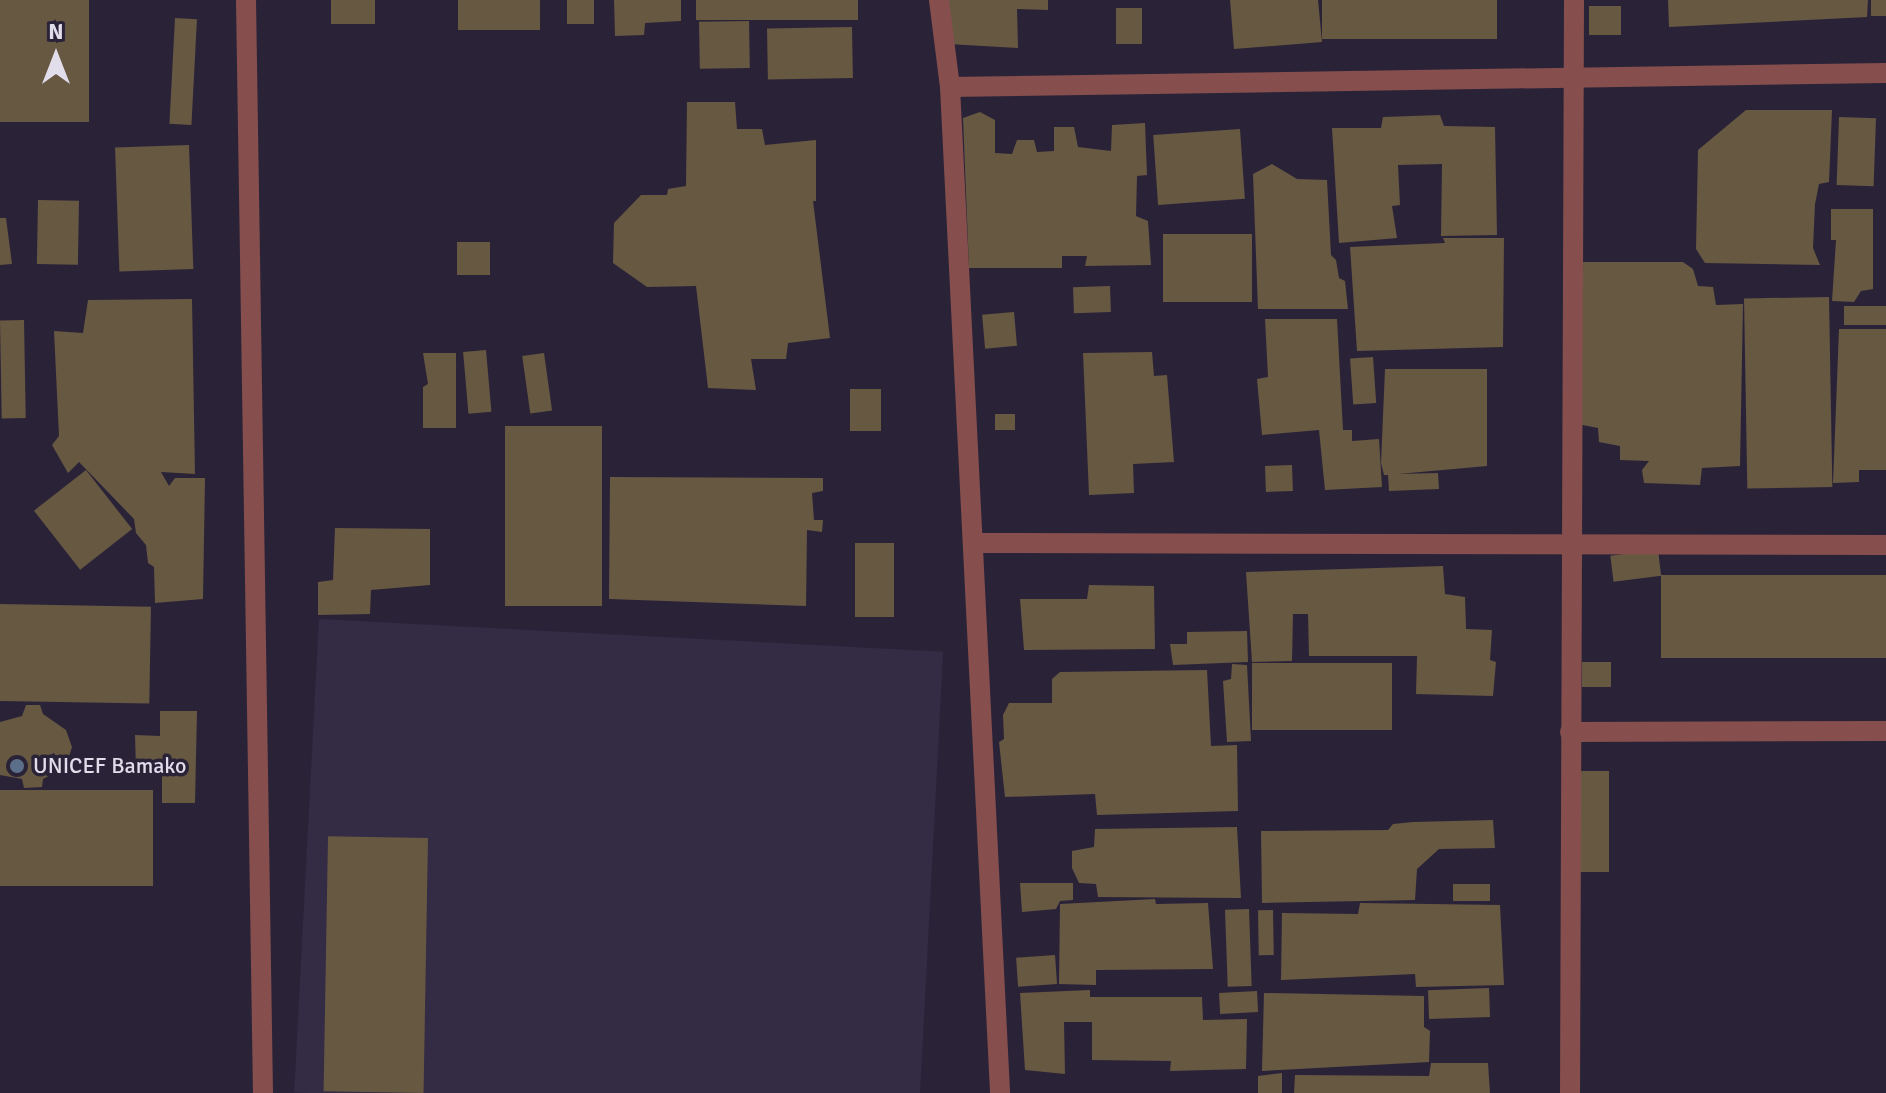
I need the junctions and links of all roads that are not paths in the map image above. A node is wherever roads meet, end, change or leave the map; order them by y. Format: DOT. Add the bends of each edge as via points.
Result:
graph roads {
  1 [pos="246,0"];
  2 [pos="939,0"];
  3 [pos="1574,0"];
  4 [pos="1886,73"];
  5 [pos="1573,78"];
  6 [pos="950,87"];
  7 [pos="973,543"];
  8 [pos="1571,544"];
  9 [pos="1886,545"];
  10 [pos="1886,731"];
  11 [pos="1570,732"];
  12 [pos="263,1093"];
  13 [pos="1000,1093"];
  14 [pos="1570,1093"];
  1 -- 12 [label="street"];
  2 -- 6 [label="street"];
  3 -- 5 [label="street"];
  4 -- 5 [label="street"];
  5 -- 6 [label="street"];
  5 -- 8 [label="street"];
  6 -- 7 [label="street"];
  7 -- 8 [label="street"];
  7 -- 13 [label="street"];
  8 -- 9 [label="street"];
  8 -- 11 [label="street"];
  10 -- 11 [label="street"];
  11 -- 14 [label="street"];
}
